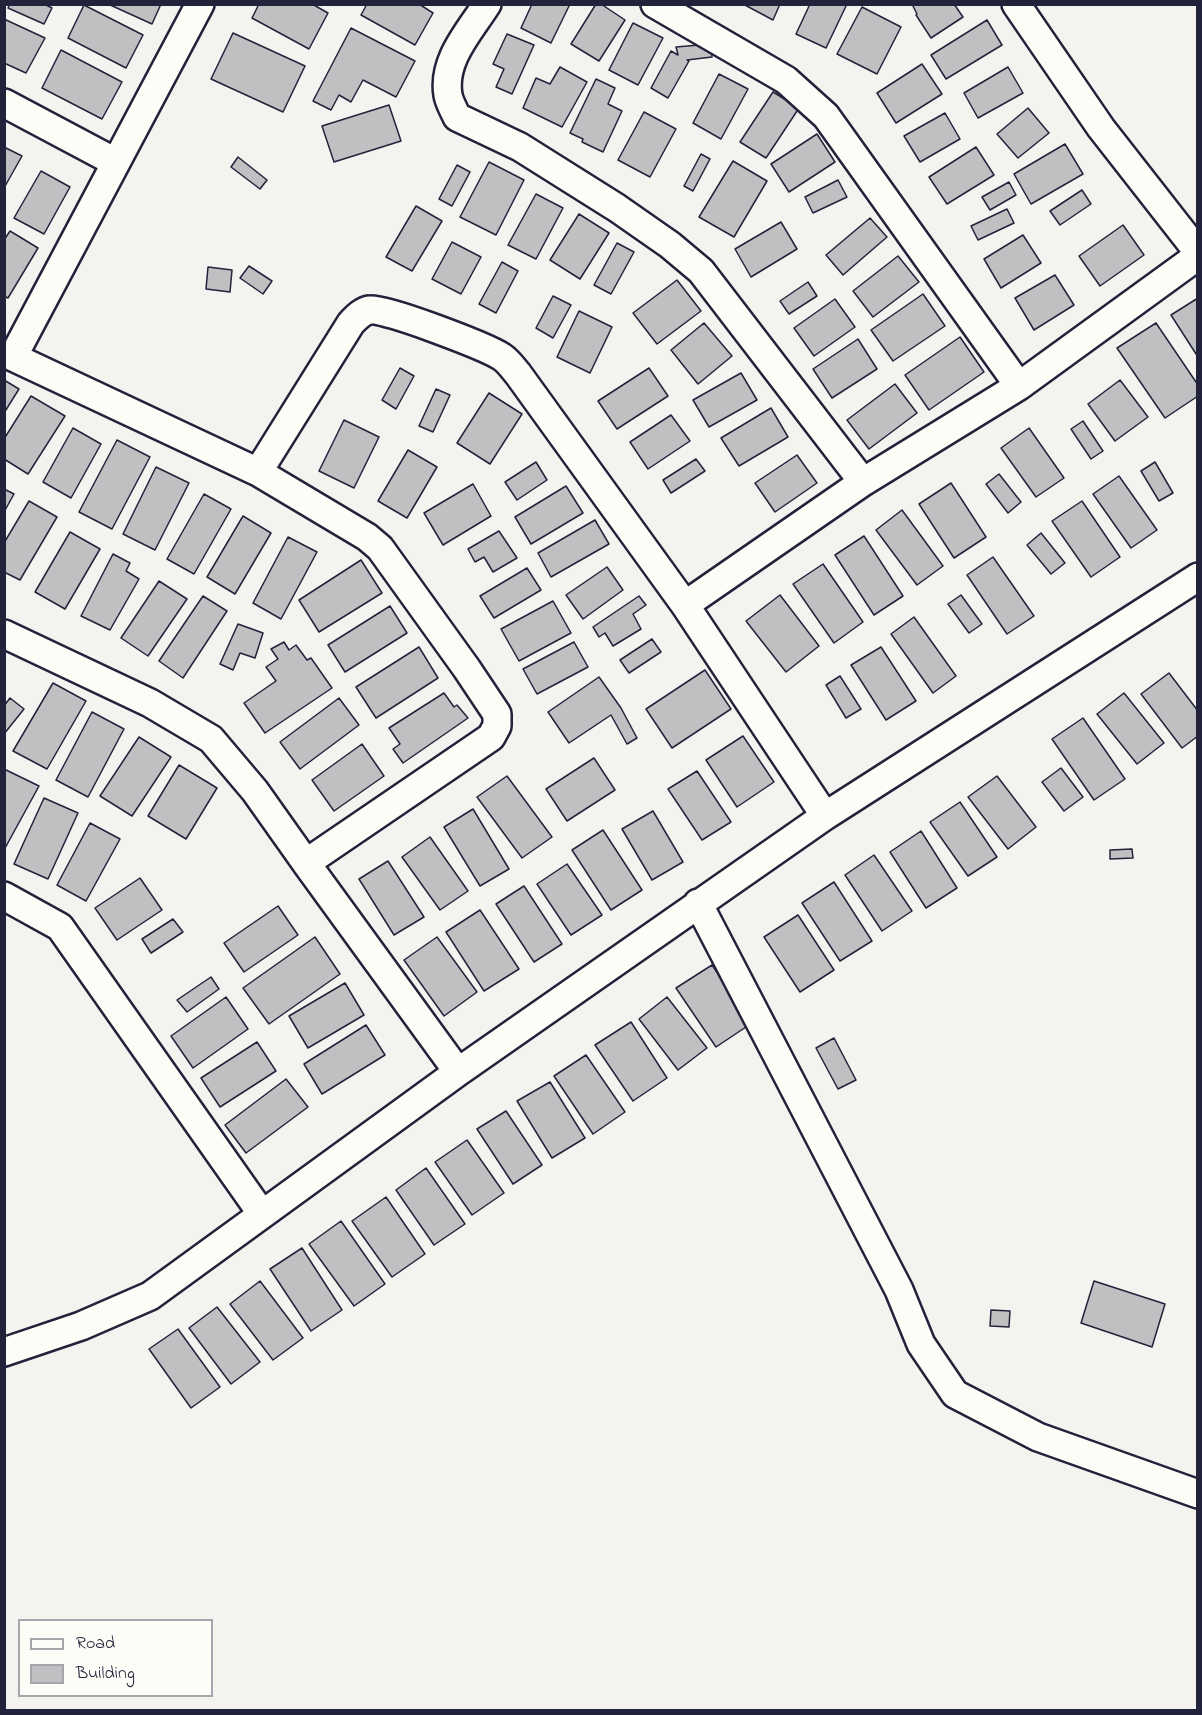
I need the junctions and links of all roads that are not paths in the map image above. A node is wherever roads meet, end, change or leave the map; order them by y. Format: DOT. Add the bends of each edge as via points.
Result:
graph roads {
  1 [pos="200,4"];
  2 [pos="487,4"];
  3 [pos="654,4"];
  4 [pos="1017,4"];
  5 [pos="4,103"];
  6 [pos="115,162"];
  7 [pos="1197,254"];
  8 [pos="9,354"];
  9 [pos="1019,386"];
  10 [pos="258,472"];
  11 [pos="863,482"];
  12 [pos="1197,578"];
  13 [pos="685,605"];
  14 [pos="4,634"];
  15 [pos="825,816"];
  16 [pos="306,863"];
  17 [pos="4,896"];
  18 [pos="698,903"];
  19 [pos="458,1072"];
  20 [pos="262,1214"];
  21 [pos="4,1352"];
  22 [pos="1197,1494"];
  1 -- 6 [label="street"];
  2 -- 11 [label="street" via="454,54 448,95 457,117 520,147 617,208 701,271"];
  3 -- 9 [label="street" via="786,80 826,116"];
  4 -- 7 [label="street" via="1101,128"];
  5 -- 6 [label="street"];
  6 -- 8 [label="street"];
  7 -- 9 [label="street"];
  8 -- 10 [label="street"];
  9 -- 11 [label="street"];
  10 -- 13 [label="street" via="351,323 371,309 393,315 503,358"];
  10 -- 16 [label="street" via="380,548 497,714 497,726 490,736"];
  11 -- 13 [label="street"];
  12 -- 15 [label="street"];
  13 -- 15 [label="street"];
  14 -- 16 [label="street" via="150,703 211,739 255,791"];
  15 -- 18 [label="street"];
  16 -- 19 [label="street"];
  17 -- 20 [label="street" via="60,927"];
  18 -- 19 [label="street"];
  18 -- 22 [label="street" via="899,1290 921,1344 955,1394 1038,1437"];
  19 -- 20 [label="street"];
  20 -- 21 [label="street" via="150,1296 81,1326"];
}
